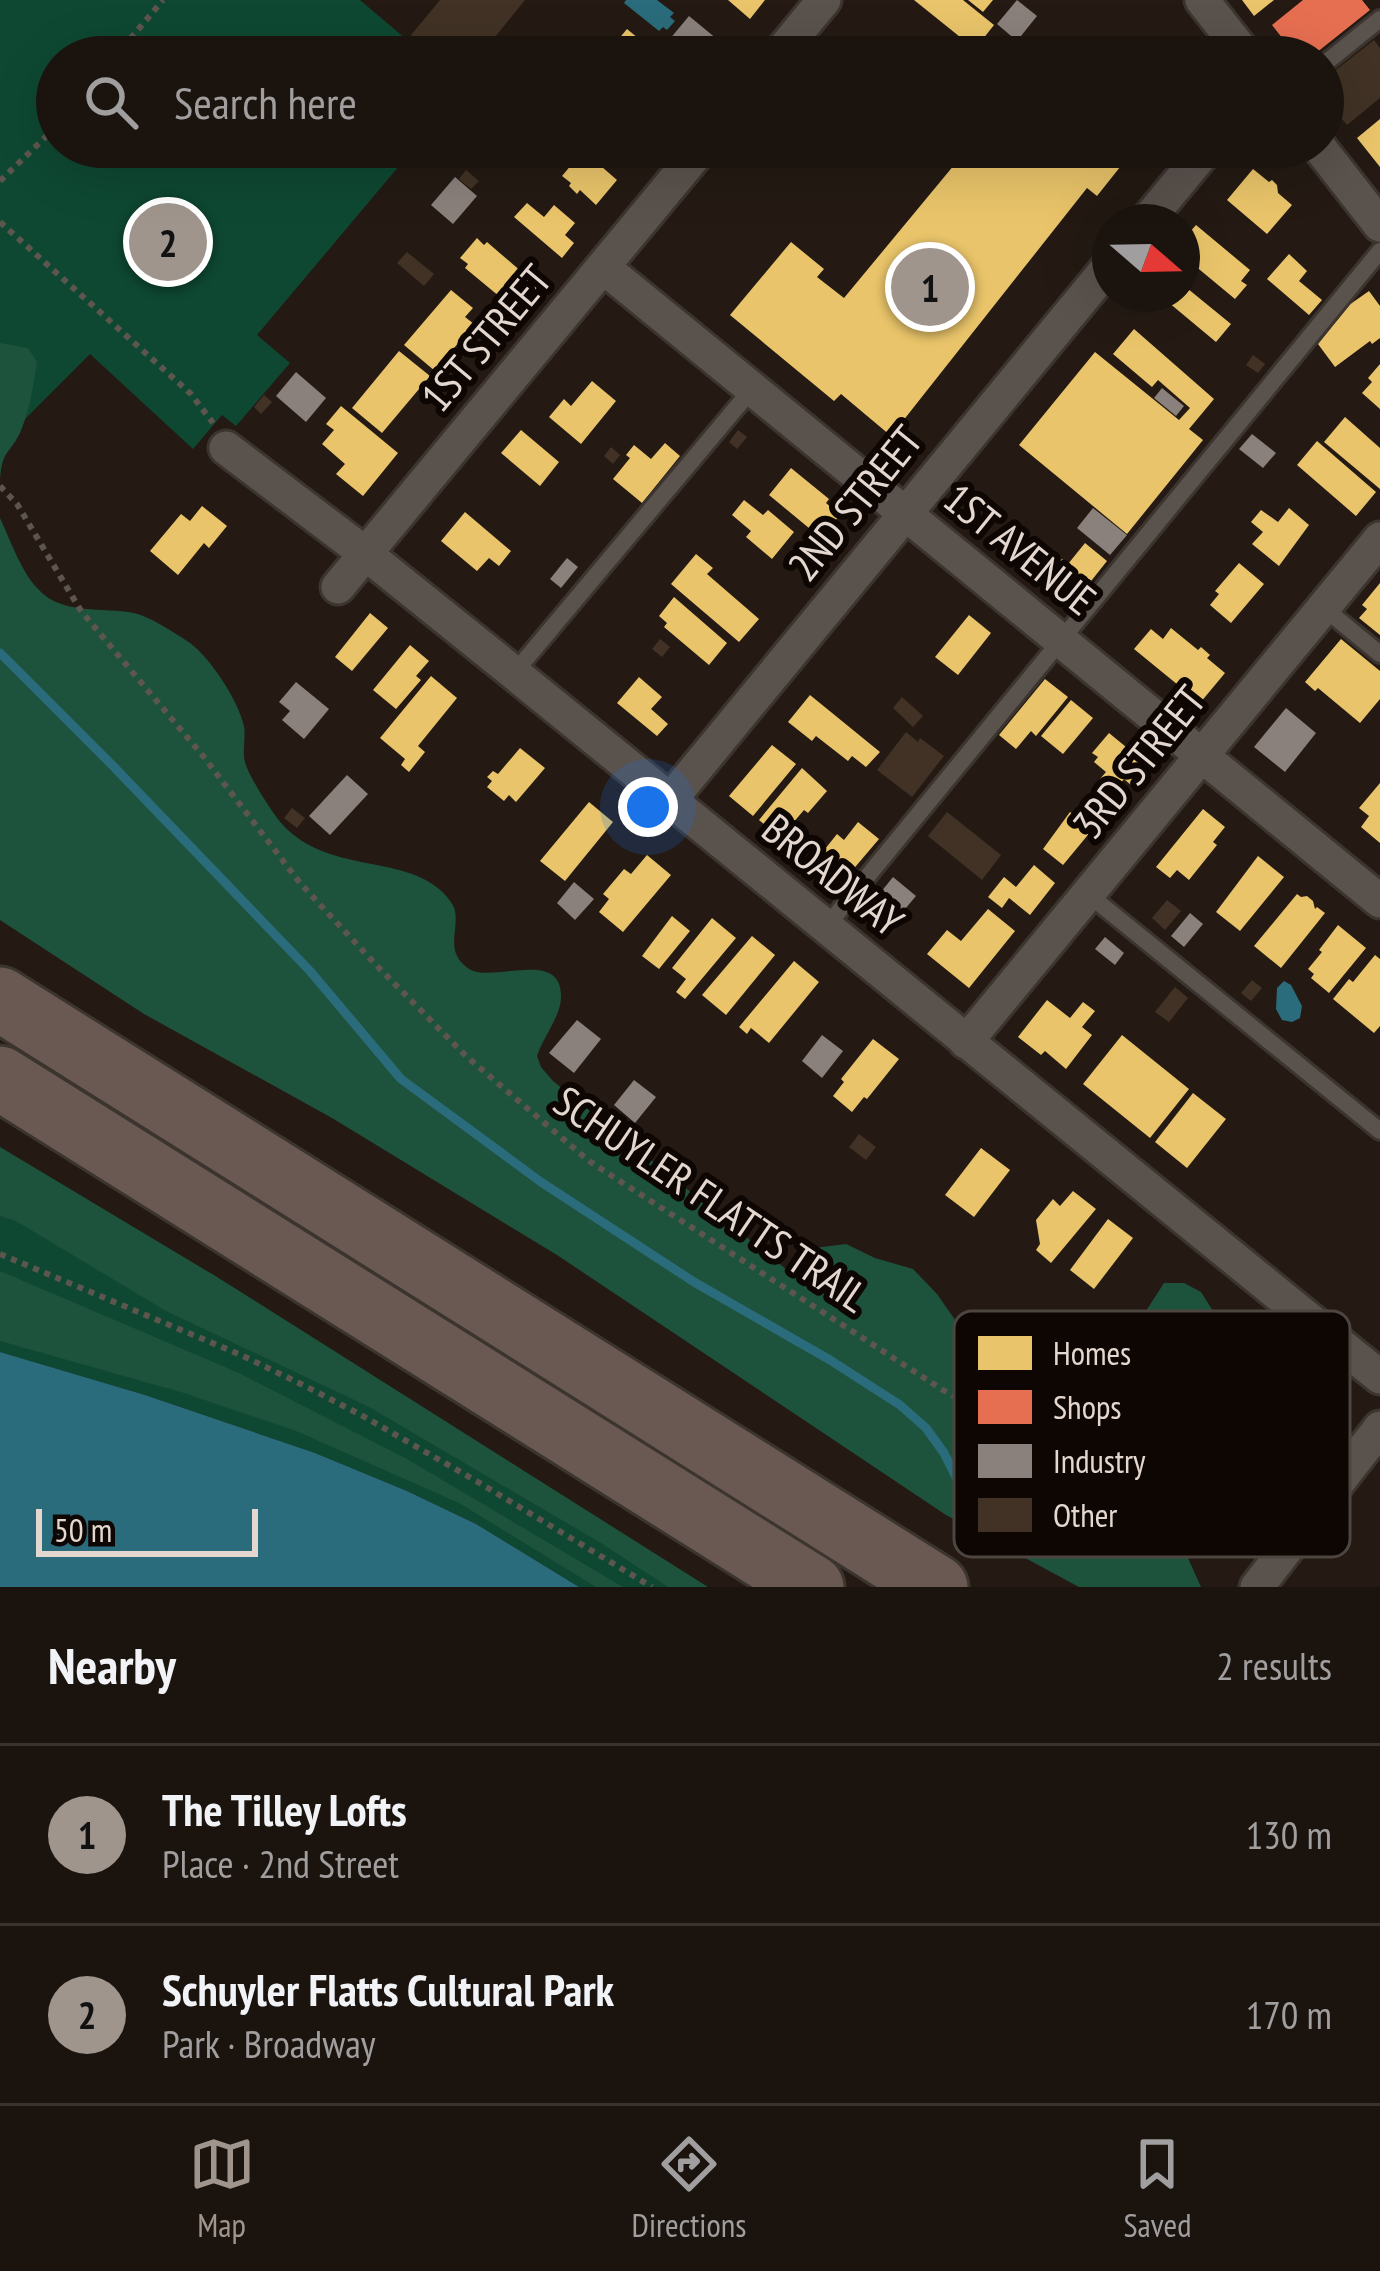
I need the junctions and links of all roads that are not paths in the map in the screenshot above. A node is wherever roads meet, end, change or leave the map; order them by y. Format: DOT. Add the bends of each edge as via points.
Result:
graph roads {
  1 [pos="824,0"];
  2 [pos="1202,0"];
  3 [pos="1380,20"];
  4 [pos="794,36"];
  5 [pos="1230,36"];
  6 [pos="1344,48"];
  7 [pos="685,168"];
  8 [pos="1191,168"];
  9 [pos="1335,168"];
  10 [pos="1161,204"];
  11 [pos="1380,225"];
  12 [pos="1380,251"];
  13 [pos="603,267"];
  14 [pos="1092,287"];
  15 [pos="752,389"];
  16 [pos="226,448"];
  17 [pos="905,513"];
  18 [pos="1380,539"];
  19 [pos="365,554"];
  20 [pos="338,586"];
  21 [pos="1324,608"];
  22 [pos="1060,640"];
  23 [pos="1380,654"];
  24 [pos="514,673"];
  25 [pos="1202,756"];
  26 [pos="670,799"];
  27 [pos="1088,894"];
  28 [pos="1380,901"];
  29 [pos="826,927"];
  30 [pos="0,999"];
  31 [pos="967,1042"];
  32 [pos="0,1078"];
  33 [pos="1380,1131"];
  34 [pos="1299,1311"];
  35 [pos="1350,1353"];
  36 [pos="1380,1377"];
  37 [pos="1373,1437"];
  38 [pos="1350,1467"];
  39 [pos="1280,1557"];
  40 [pos="812,1587"];
  41 [pos="936,1587"];
  42 [pos="1257,1587"];
  1 -- 4 [label="street"];
  2 -- 5 [label="street"];
  3 -- 6 [label="lane"];
  7 -- 13 [label="street, 1ST STREET"];
  8 -- 10 [label="street"];
  9 -- 11 [label="street"];
  12 -- 22 [label="lane"];
  13 -- 15 [label="street, 1ST AVENUE"];
  13 -- 19 [label="street, 1ST STREET"];
  14 -- 17 [label="street, 2ND STREET"];
  15 -- 17 [label="street, 1ST AVENUE"];
  15 -- 24 [label="lane"];
  16 -- 19 [label="street, BROADWAY"];
  17 -- 22 [label="street, 1ST AVENUE"];
  17 -- 26 [label="street, 2ND STREET"];
  18 -- 21 [label="street, 3RD STREET"];
  19 -- 20 [label="street, 1ST STREET"];
  19 -- 24 [label="street, BROADWAY"];
  21 -- 23 [label="lane"];
  21 -- 25 [label="street, 3RD STREET"];
  22 -- 25 [label="street, 1ST AVENUE"];
  22 -- 29 [label="lane"];
  24 -- 26 [label="street, BROADWAY"];
  25 -- 27 [label="street, 3RD STREET"];
  25 -- 28 [label="street, 1ST AVENUE"];
  26 -- 29 [label="street, BROADWAY"];
  27 -- 31 [label="street, 3RD STREET"];
  27 -- 33 [label="lane"];
  29 -- 31 [label="street, BROADWAY"];
  30 -- 41 [label="highway"];
  31 -- 34 [label="street, BROADWAY"];
  32 -- 40 [label="highway"];
  35 -- 36 [label="street, BROADWAY"];
  37 -- 38 [label="street"];
  39 -- 42 [label="street"];
}
